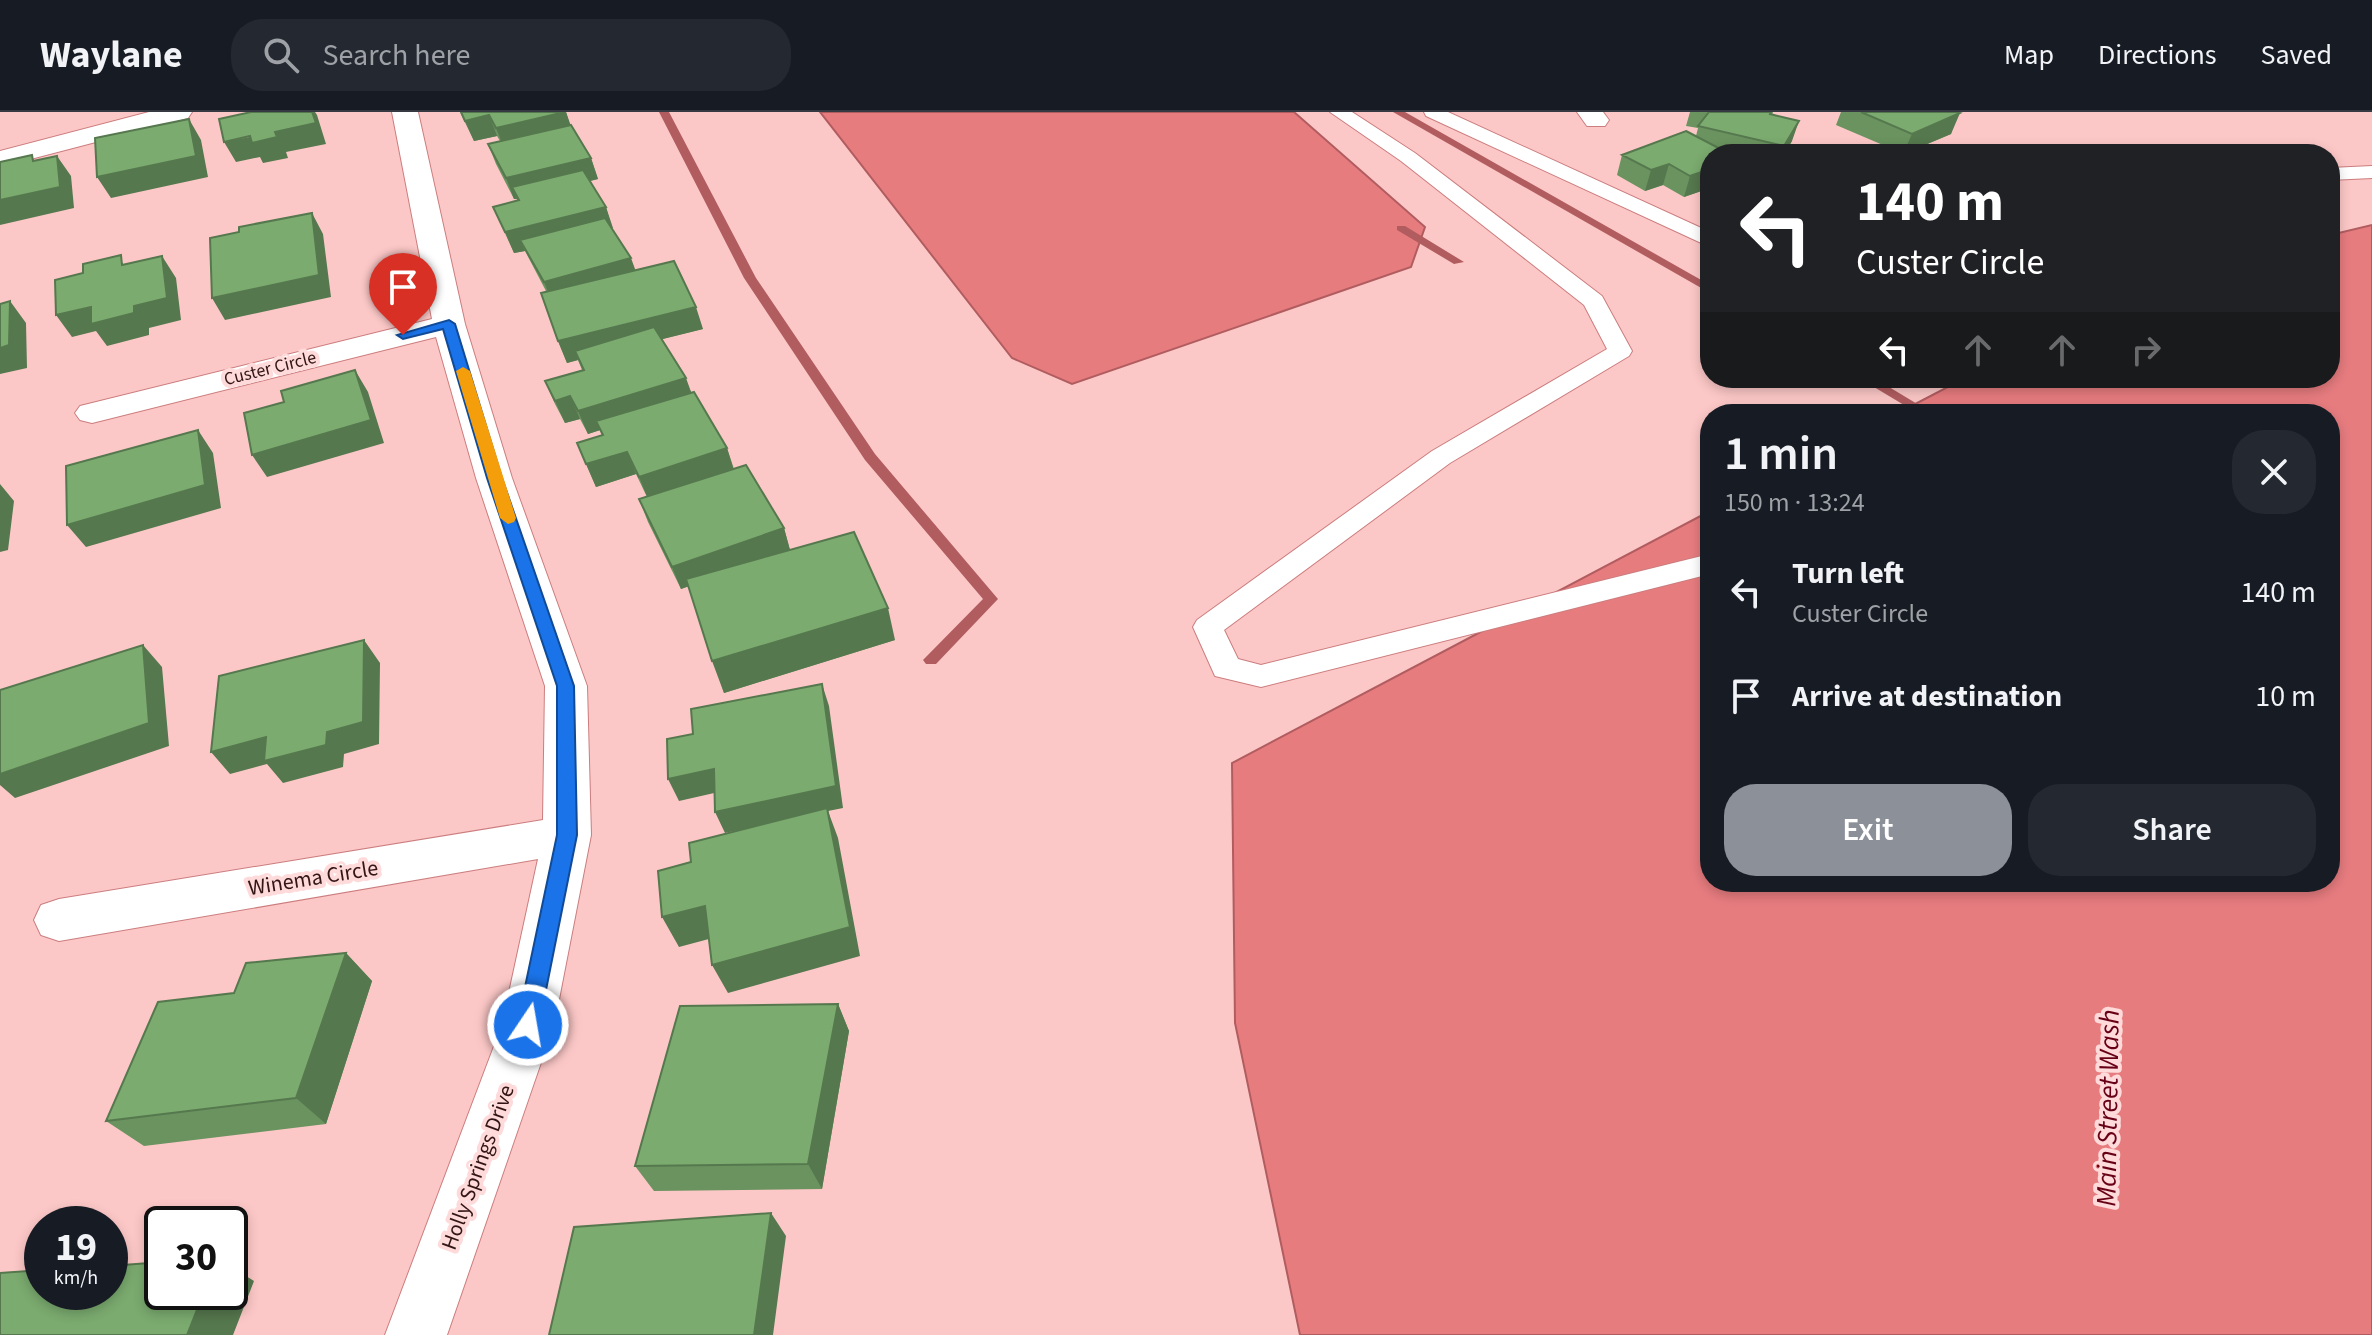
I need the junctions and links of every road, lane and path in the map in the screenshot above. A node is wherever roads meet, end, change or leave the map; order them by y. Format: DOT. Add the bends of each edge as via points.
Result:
graph roads {
  1 [pos="179,112"];
  2 [pos="405,112"];
  3 [pos="1339,112"];
  4 [pos="1433,112"];
  5 [pos="0,159"];
  6 [pos="2372,172"];
  7 [pos="2340,174"];
  8 [pos="1700,235"];
  9 [pos="449,324"];
  10 [pos="92,413"];
  11 [pos="1700,566"];
  12 [pos="567,835"];
  13 [pos="59,920"];
  14 [pos="416,1335"];
  1 -- 5 [label="street"];
  2 -- 9 [label="street, Holly Springs Drive"];
  3 -- 11 [label="lane" via="1408,157 1594,301 1620,351 1441,457 1208,627 1226,668 1261,676"];
  4 -- 8 [label="lane"];
  6 -- 7 [label="lane"];
  9 -- 10 [label="street, Custer Circle"];
  9 -- 12 [label="street, Holly Springs Drive" via="494,478 566,686"];
  12 -- 13 [label="street, Winema Circle"];
  12 -- 14 [label="street, Holly Springs Drive" via="528,1025"];
}
